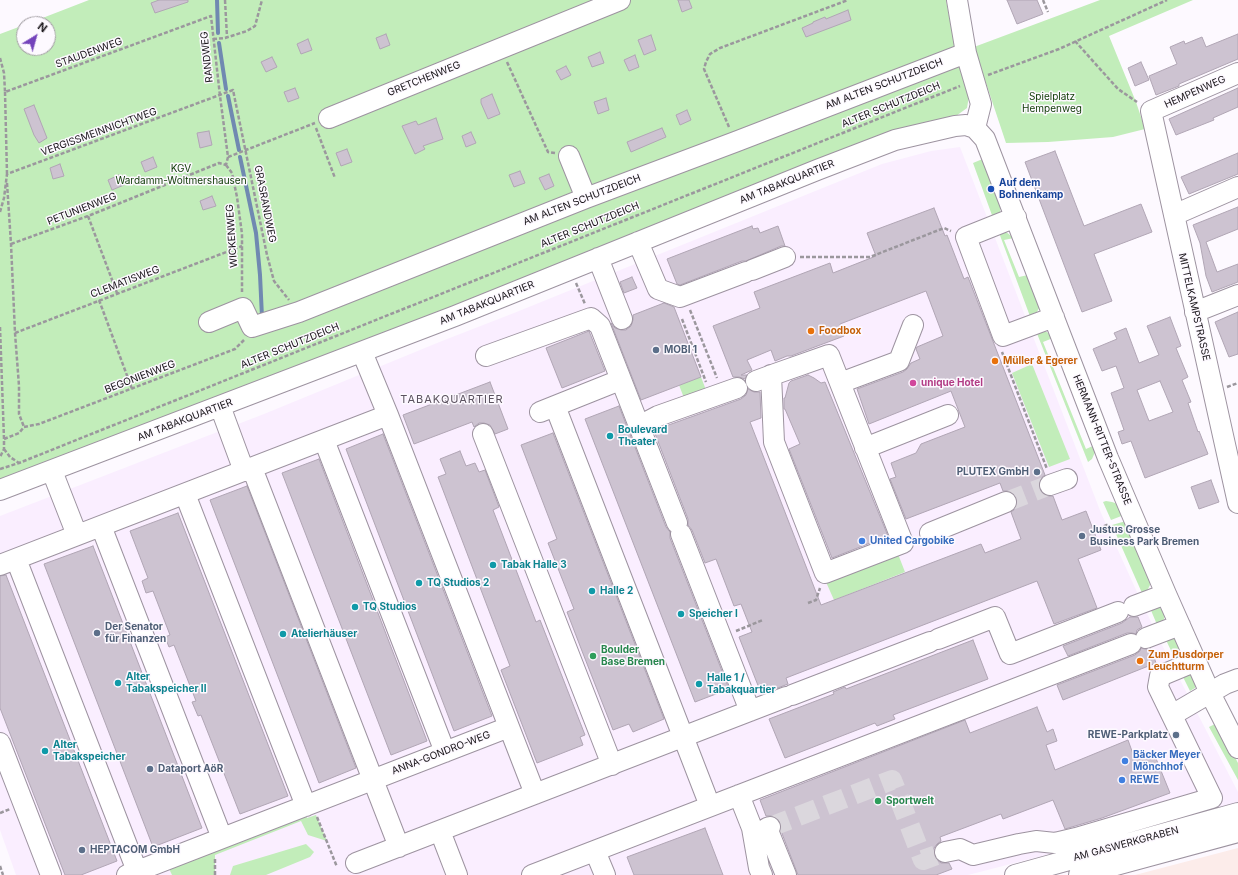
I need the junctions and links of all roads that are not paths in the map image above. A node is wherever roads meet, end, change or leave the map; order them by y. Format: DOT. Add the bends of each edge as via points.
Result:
graph roads {
  1 [pos="620,0"];
  2 [pos="957,0"];
  3 [pos="966,53"];
  4 [pos="1238,73"];
  5 [pos="1151,111"];
  6 [pos="322,120"];
  7 [pos="974,128"];
  8 [pos="569,156"];
  9 [pos="1238,187"];
  10 [pos="586,198"];
  11 [pos="1174,214"];
  12 [pos="1016,217"];
  13 [pos="638,242"];
  14 [pos="785,257"];
  15 [pos="598,258"];
  16 [pos="1238,295"];
  17 [pos="1196,312"];
  18 [pos="1054,317"];
  19 [pos="622,319"];
  20 [pos="208,322"];
  21 [pos="913,325"];
  22 [pos="362,352"];
  23 [pos="486,356"];
  24 [pos="620,380"];
  25 [pos="840,383"];
  26 [pos="724,393"];
  27 [pos="220,406"];
  28 [pos="388,415"];
  29 [pos="948,415"];
  30 [pos="639,426"];
  31 [pos="483,434"];
  32 [pos="324,440"];
  33 [pos="865,448"];
  34 [pos="248,469"];
  35 [pos="52,471"];
  36 [pos="0,490"];
  37 [pos="185,494"];
  38 [pos="1006,502"];
  39 [pos="1238,503"];
  40 [pos="101,526"];
  41 [pos="77,535"];
  42 [pos="903,543"];
  43 [pos="8,562"];
  44 [pos="1166,594"];
  45 [pos="1180,625"];
  46 [pos="1010,654"];
  47 [pos="1196,661"];
  48 [pos="1238,679"];
  49 [pos="1022,686"];
  50 [pos="1210,693"];
  51 [pos="750,711"];
  52 [pos="1172,715"];
  53 [pos="509,727"];
  54 [pos="683,737"];
  55 [pos="0,743"];
  56 [pos="1238,748"];
  57 [pos="446,752"];
  58 [pos="612,765"];
  59 [pos="374,780"];
  60 [pos="535,794"];
  61 [pos="739,795"];
  62 [pos="710,806"];
  63 [pos="311,810"];
  64 [pos="1238,813"];
  65 [pos="770,827"];
  66 [pos="440,831"];
  67 [pos="1238,832"];
  68 [pos="219,847"];
  69 [pos="399,847"];
  70 [pos="595,851"];
  71 [pos="945,852"];
  72 [pos="356,863"];
  73 [pos="132,873"];
  74 [pos="51,875"];
  75 [pos="457,875"];
  76 [pos="532,875"];
  77 [pos="605,875"];
  78 [pos="762,875"];
  79 [pos="786,875"];
  80 [pos="1014,875"];
  81 [pos="1079,875"];
  1 -- 6 [label="street, GRETCHENWEG"];
  2 -- 3 [label="street"];
  3 -- 7 [label="street" via="981,104"];
  3 -- 10 [label="street, AM ALTEN SCHUTZDEICH"];
  4 -- 5 [label="street, HEMPENWEG"];
  5 -- 11 [label="street, MITTELKAMPSTRASSE"];
  7 -- 12 [label="street, HERMANN-RITTER-STRASSE" via="985,139"];
  7 -- 13 [label="street, AM TABAKQUARTIER" via="966,125 955,126 895,140"];
  8 -- 10 [label="street"];
  9 -- 11 [label="street"];
  10 -- 20 [label="street, AM ALTEN SCHUTZDEICH" via="299,312 252,327 243,308"];
  11 -- 17 [label="street, MITTELKAMPSTRASSE"];
  12 -- 18 [label="street, HERMANN-RITTER-STRASSE"];
  12 -- 18 [label="street" via="966,237 1003,336"];
  13 -- 14 [label="street" via="658,289 680,297"];
  13 -- 15 [label="street, AM TABAKQUARTIER"];
  15 -- 19 [label="street"];
  15 -- 22 [label="street, AM TABAKQUARTIER"];
  16 -- 17 [label="street"];
  17 -- 39 [label="street, MITTELKAMPSTRASSE"];
  18 -- 44 [label="street, HERMANN-RITTER-STRASSE" via="1108,458"];
  21 -- 25 [label="street" via="899,361"];
  22 -- 27 [label="street, AM TABAKQUARTIER"];
  22 -- 28 [label="street"];
  23 -- 24 [label="street" via="591,318 600,326"];
  24 -- 30 [label="street"];
  24 -- 54 [label="street" via="547,409"];
  25 -- 33 [label="street"];
  25 -- 42 [label="street" via="829,355 763,378 774,442 826,573"];
  26 -- 30 [label="street" via="658,416"];
  27 -- 34 [label="street"];
  27 -- 35 [label="street, AM TABAKQUARTIER"];
  28 -- 32 [label="street"];
  28 -- 53 [label="street"];
  29 -- 33 [label="street"];
  30 -- 51 [label="street"];
  31 -- 58 [label="street"];
  32 -- 34 [label="street"];
  32 -- 57 [label="street"];
  33 -- 42 [label="street"];
  34 -- 37 [label="street"];
  34 -- 59 [label="street"];
  35 -- 36 [label="street, AM TABAKQUARTIER"];
  35 -- 41 [label="street"];
  37 -- 40 [label="street"];
  37 -- 63 [label="street"];
  38 -- 42 [label="street"];
  40 -- 41 [label="street"];
  40 -- 68 [label="street"];
  41 -- 43 [label="street"];
  43 -- 73 [label="street"];
  44 -- 45 [label="street, HERMANN-RITTER-STRASSE"];
  44 -- 46 [label="street"];
  45 -- 47 [label="street, HERMANN-RITTER-STRASSE"];
  45 -- 49 [label="street"];
  46 -- 49 [label="street"];
  46 -- 51 [label="street" via="995,616"];
  47 -- 50 [label="street, HERMANN-RITTER-STRASSE"];
  47 -- 52 [label="street" via="1160,676 1158,687"];
  48 -- 50 [label="street"];
  49 -- 61 [label="street"];
  50 -- 52 [label="street"];
  50 -- 56 [label="street, HERMANN-RITTER-STRASSE"];
  51 -- 54 [label="street"];
  52 -- 71 [label="street" via="1212,798 1055,843 1036,841 973,855 960,849"];
  53 -- 57 [label="street, ANNA-GONDRO-WEG"];
  53 -- 60 [label="street"];
  54 -- 58 [label="street"];
  54 -- 62 [label="street"];
  55 -- 74 [label="street"];
  57 -- 59 [label="street, ANNA-GONDRO-WEG"];
  58 -- 60 [label="street"];
  59 -- 63 [label="street, ANNA-GONDRO-WEG"];
  59 -- 69 [label="street"];
  60 -- 66 [label="street"];
  61 -- 62 [label="street"];
  61 -- 78 [label="street" via="752,828"];
  62 -- 70 [label="street"];
  63 -- 68 [label="street, ANNA-GONDRO-WEG"];
  64 -- 80 [label="street, AM GASWERKGRABEN"];
  65 -- 79 [label="street" via="767,828"];
  66 -- 69 [label="street"];
  66 -- 75 [label="street"];
  67 -- 81 [label="street, AM GASWERKGRABEN"];
  68 -- 73 [label="street, ANNA-GONDRO-WEG"];
  69 -- 72 [label="street"];
  70 -- 76 [label="street"];
  70 -- 77 [label="street"];
}
